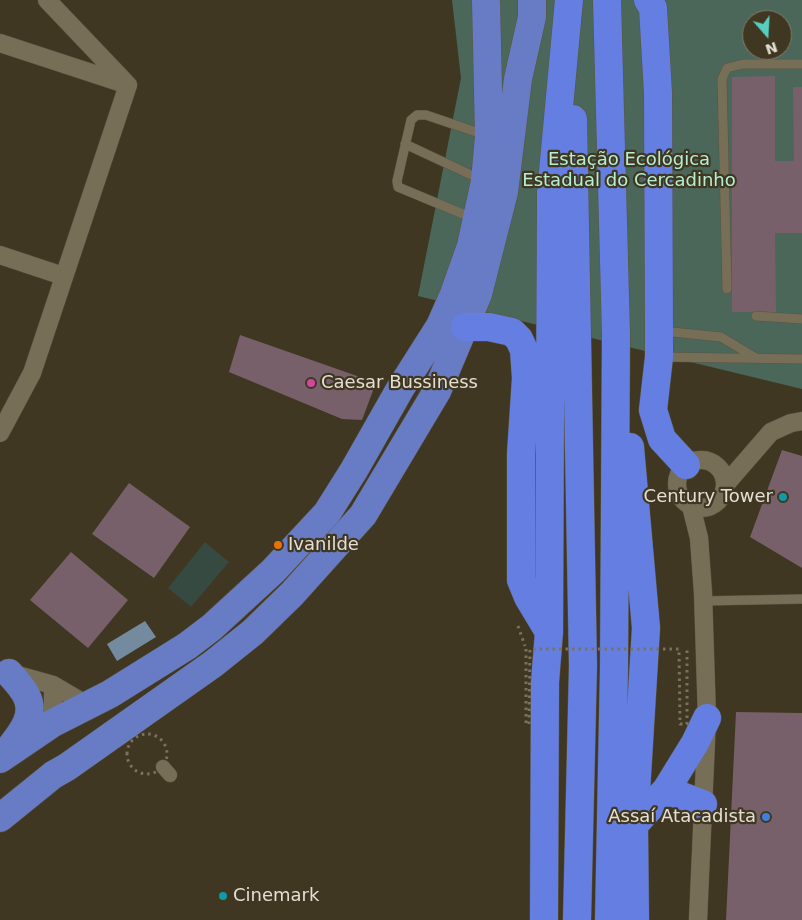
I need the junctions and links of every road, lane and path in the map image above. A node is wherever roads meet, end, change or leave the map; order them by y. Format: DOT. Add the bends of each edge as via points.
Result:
graph roads {
  1 [pos="47,0"];
  2 [pos="570,0"];
  3 [pos="608,0"];
  4 [pos="648,0"];
  5 [pos="490,5"];
  6 [pos="529,6"];
  7 [pos="0,43"];
  8 [pos="802,64"];
  9 [pos="128,85"];
  10 [pos="489,136"];
  11 [pos="405,144"];
  12 [pos="485,181"];
  13 [pos="477,220"];
  14 [pos="0,254"];
  15 [pos="63,276"];
  16 [pos="727,289"];
  17 [pos="756,316"];
  18 [pos="802,319"];
  19 [pos="465,327"];
  20 [pos="616,334"];
  21 [pos="659,343"];
  22 [pos="756,358"];
  23 [pos="802,359"];
  24 [pos="802,421"];
  25 [pos="0,433"];
  26 [pos="686,465"];
  27 [pos="725,485"];
  28 [pos="699,507"];
  29 [pos="802,599"];
  30 [pos="703,601"];
  31 [pos="549,632"];
  32 [pos="526,649"];
  33 [pos="687,649"];
  34 [pos="5,671"];
  35 [pos="52,685"];
  36 [pos="87,705"];
  37 [pos="707,718"];
  38 [pos="53,722"];
  39 [pos="1,759"];
  40 [pos="166,771"];
  41 [pos="54,775"];
  42 [pos="666,790"];
  43 [pos="703,804"];
  44 [pos="0,818"];
  45 [pos="634,825"];
  46 [pos="544,920"];
  47 [pos="577,920"];
  48 [pos="609,920"];
  49 [pos="635,920"];
  50 [pos="698,920"];
  1 -- 9 [label="street"];
  2 -- 31 [label="highway" via="551,193"];
  2 -- 47 [label="highway" via="583,666"];
  3 -- 20 [label="highway"];
  4 -- 21 [label="highway" via="653,8 658,93"];
  5 -- 10 [label="highway"];
  6 -- 19 [label="highway" via="504,192 478,294"];
  7 -- 9 [label="street"];
  8 -- 16 [label="lane" via="744,64 727,68 722,80"];
  9 -- 15 [label="street"];
  10 -- 11 [label="lane" via="417,114 411,120"];
  10 -- 12 [label="highway"];
  11 -- 12 [label="lane"];
  11 -- 13 [label="lane" via="398,187"];
  12 -- 13 [label="highway"];
  13 -- 36 [label="highway" via="471,246 440,326 326,513 274,571 212,627 171,656"];
  14 -- 15 [label="street"];
  15 -- 25 [label="street" via="32,372"];
  17 -- 18 [label="lane"];
  19 -- 31 [label="highway" via="489,326 512,332 524,350 521,580"];
  19 -- 41 [label="highway" via="437,391 363,515 292,594 253,632 213,664"];
  20 -- 45 [label="highway" via="635,486 646,628"];
  20 -- 48 [label="highway"];
  21 -- 22 [label="lane"];
  21 -- 22 [label="lane" via="721,337"];
  21 -- 26 [label="highway" via="653,410 662,439"];
  22 -- 23 [label="lane"];
  24 -- 27 [label="street" via="791,422 771,432"];
  26 -- 27 [label="street" via="693,461 708,461 721,470"];
  26 -- 28 [label="street" via="680,471 676,487 684,502"];
  27 -- 28 [label="street" via="720,500 714,505"];
  28 -- 30 [label="street"];
  29 -- 30 [label="lane"];
  30 -- 37 [label="street"];
  31 -- 46 [label="highway" via="545,682"];
  32 -- 33 [label="path, bridge" via="526,724 529,724 530,649 679,649 680,724 686,724"];
  34 -- 35 [label="street"];
  34 -- 39 [label="highway" via="27,695 30,709 25,726"];
  35 -- 36 [label="street"];
  35 -- 38 [label="street"];
  36 -- 38 [label="highway"];
  37 -- 42 [label="highway" via="696,743"];
  37 -- 43 [label="street"];
  38 -- 39 [label="highway"];
  38 -- 41 [label="highway" via="65,761"];
  40 -- 40 [label="path" via="167,750 161,740 150,734 133,740 127,752 134,770 145,774"];
  41 -- 44 [label="highway"];
  42 -- 43 [label="highway"];
  42 -- 45 [label="highway"];
  43 -- 50 [label="street"];
  45 -- 49 [label="highway"];
}
